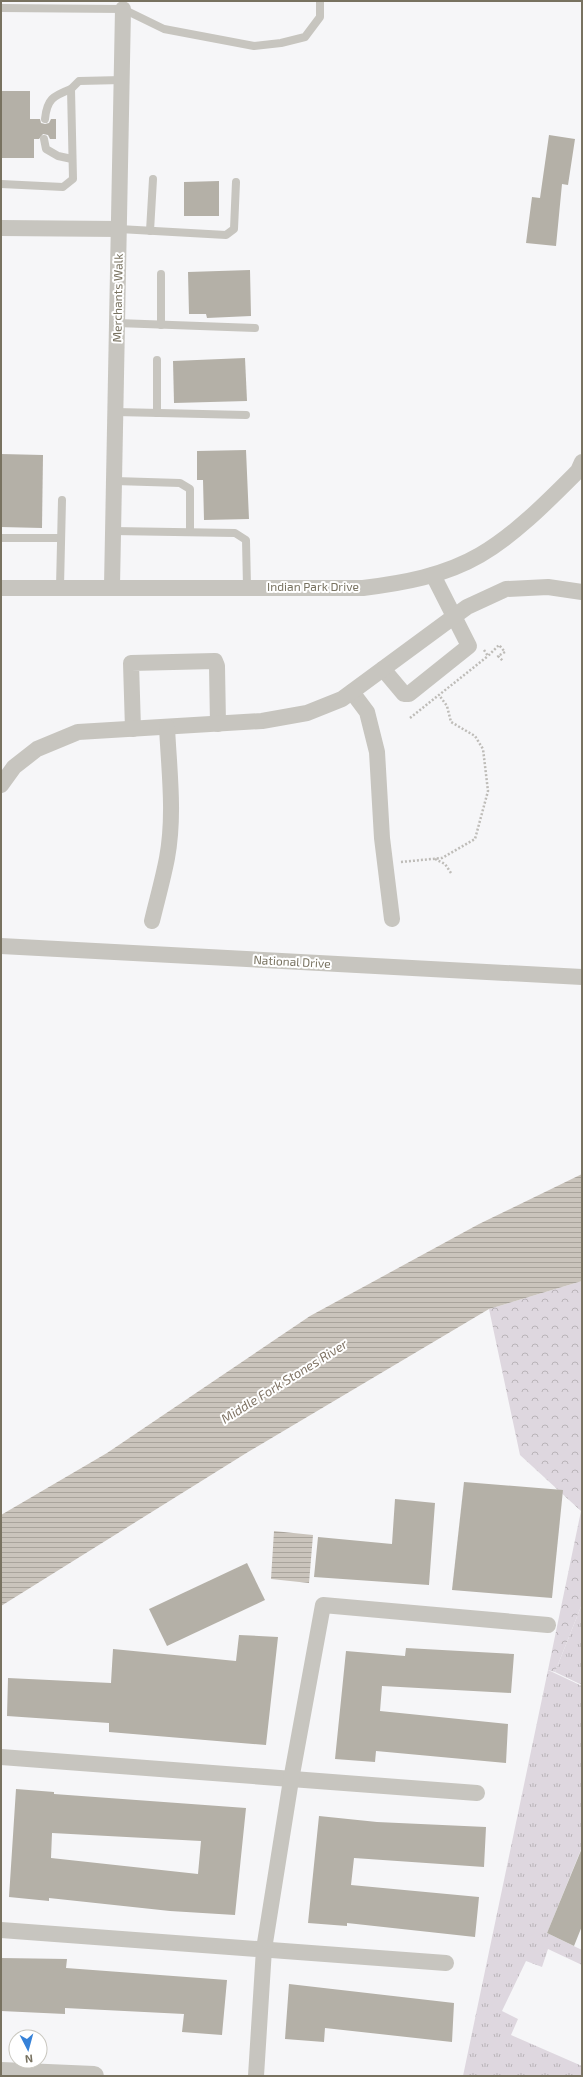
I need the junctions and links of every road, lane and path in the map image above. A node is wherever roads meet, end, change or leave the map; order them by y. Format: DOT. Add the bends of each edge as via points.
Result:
graph roads {
  1 [pos="320,1"];
  2 [pos="39,5"];
  3 [pos="121,5"];
  4 [pos="1,8"];
  5 [pos="122,80"];
  6 [pos="71,89"];
  7 [pos="44,118"];
  8 [pos="44,139"];
  9 [pos="72,159"];
  10 [pos="153,179"];
  11 [pos="236,182"];
  12 [pos="1,184"];
  13 [pos="1,228"];
  14 [pos="119,229"];
  15 [pos="150,231"];
  16 [pos="161,274"];
  17 [pos="117,324"];
  18 [pos="161,325"];
  19 [pos="255,328"];
  20 [pos="157,360"];
  21 [pos="116,412"];
  22 [pos="157,413"];
  23 [pos="246,415"];
  24 [pos="582,462"];
  25 [pos="114,481"];
  26 [pos="62,500"];
  27 [pos="113,531"];
  28 [pos="190,532"];
  29 [pos="1,538"];
  30 [pos="61,538"];
  31 [pos="433,576"];
  32 [pos="112,586"];
  33 [pos="60,587"];
  34 [pos="247,587"];
  35 [pos="1,588"];
  36 [pos="582,592"];
  37 [pos="453,617"];
  38 [pos="468,646"];
  39 [pos="488,656"];
  40 [pos="503,662"];
  41 [pos="383,669"];
  42 [pos="352,692"];
  43 [pos="439,695"];
  44 [pos="410,718"];
  45 [pos="218,724"];
  46 [pos="167,727"];
  47 [pos="133,729"];
  48 [pos="1,785"];
  49 [pos="435,859"];
  50 [pos="385,862"];
  51 [pos="451,873"];
  52 [pos="392,919"];
  53 [pos="152,921"];
  54 [pos="1,946"];
  55 [pos="582,977"];
  56 [pos="548,1625"];
  57 [pos="1,1757"];
  58 [pos="291,1780"];
  59 [pos="477,1793"];
  60 [pos="1,1930"];
  61 [pos="264,1949"];
  62 [pos="446,1963"];
  63 [pos="1,2072"];
  64 [pos="47,2075"];
  65 [pos="91,2076"];
  66 [pos="94,2076"];
  67 [pos="256,2076"];
  1 -- 3 [label="lane" via="320,17 305,37 254,46 164,28"];
  2 -- 3 [label="lane"];
  2 -- 4 [label="lane"];
  3 -- 5 [label="street, Merchants Walk"];
  5 -- 6 [label="lane" via="79,81"];
  5 -- 14 [label="street, Merchants Walk"];
  6 -- 7 [label="lane" via="58,94 47,104"];
  6 -- 9 [label="lane"];
  8 -- 9 [label="lane" via="46,149 58,156"];
  9 -- 12 [label="lane" via="73,179 62,187"];
  10 -- 15 [label="lane"];
  11 -- 15 [label="lane" via="234,229 226,235"];
  13 -- 14 [label="street"];
  14 -- 15 [label="lane"];
  14 -- 17 [label="street, Merchants Walk"];
  16 -- 18 [label="lane"];
  17 -- 18 [label="lane"];
  17 -- 21 [label="street, Merchants Walk"];
  18 -- 19 [label="lane"];
  20 -- 22 [label="lane"];
  21 -- 22 [label="lane"];
  21 -- 25 [label="street, Merchants Walk"];
  22 -- 23 [label="lane"];
  24 -- 31 [label="street, Indian Park Drive" via="578,471 533,516 480,555"];
  25 -- 27 [label="street, Merchants Walk"];
  25 -- 28 [label="lane" via="180,483 190,488"];
  26 -- 30 [label="lane"];
  27 -- 28 [label="lane"];
  27 -- 32 [label="street, Merchants Walk"];
  28 -- 34 [label="lane" via="235,533 246,540"];
  29 -- 30 [label="lane"];
  30 -- 33 [label="lane"];
  31 -- 34 [label="street, Indian Park Drive" via="363,588"];
  31 -- 37 [label="street"];
  32 -- 33 [label="street, Indian Park Drive"];
  32 -- 34 [label="street, Indian Park Drive"];
  33 -- 35 [label="street, Indian Park Drive"];
  36 -- 37 [label="street" via="548,587 506,589 467,607"];
  37 -- 38 [label="street"];
  37 -- 41 [label="street"];
  38 -- 39 [label="path" via="480,644"];
  38 -- 41 [label="street" via="409,694 404,694"];
  39 -- 40 [label="path" via="499,646 505,652 498,656"];
  39 -- 43 [label="path"];
  41 -- 42 [label="street"];
  42 -- 45 [label="street" via="342,699 307,713 262,721"];
  42 -- 50 [label="street" via="367,712 377,752"];
  43 -- 44 [label="path"];
  43 -- 49 [label="path" via="447,706 451,722 475,736 483,749 488,791 475,839 442,858"];
  45 -- 46 [label="street"];
  45 -- 47 [label="street" via="217,666 214,661 131,663"];
  46 -- 47 [label="street"];
  46 -- 53 [label="street" via="170,833 167,859"];
  47 -- 48 [label="street" via="78,732 37,749 14,767"];
  49 -- 50 [label="path"];
  49 -- 51 [label="path" via="445,864"];
  50 -- 52 [label="street"];
  54 -- 55 [label="street, National Drive"];
  56 -- 58 [label="street" via="322,1605"];
  57 -- 58 [label="street"];
  58 -- 59 [label="street"];
  58 -- 61 [label="street"];
  60 -- 61 [label="street"];
  61 -- 62 [label="street"];
  61 -- 67 [label="street"];
  63 -- 64 [label="street"];
  64 -- 65 [label="street"];
  65 -- 66 [label="street"];
}
